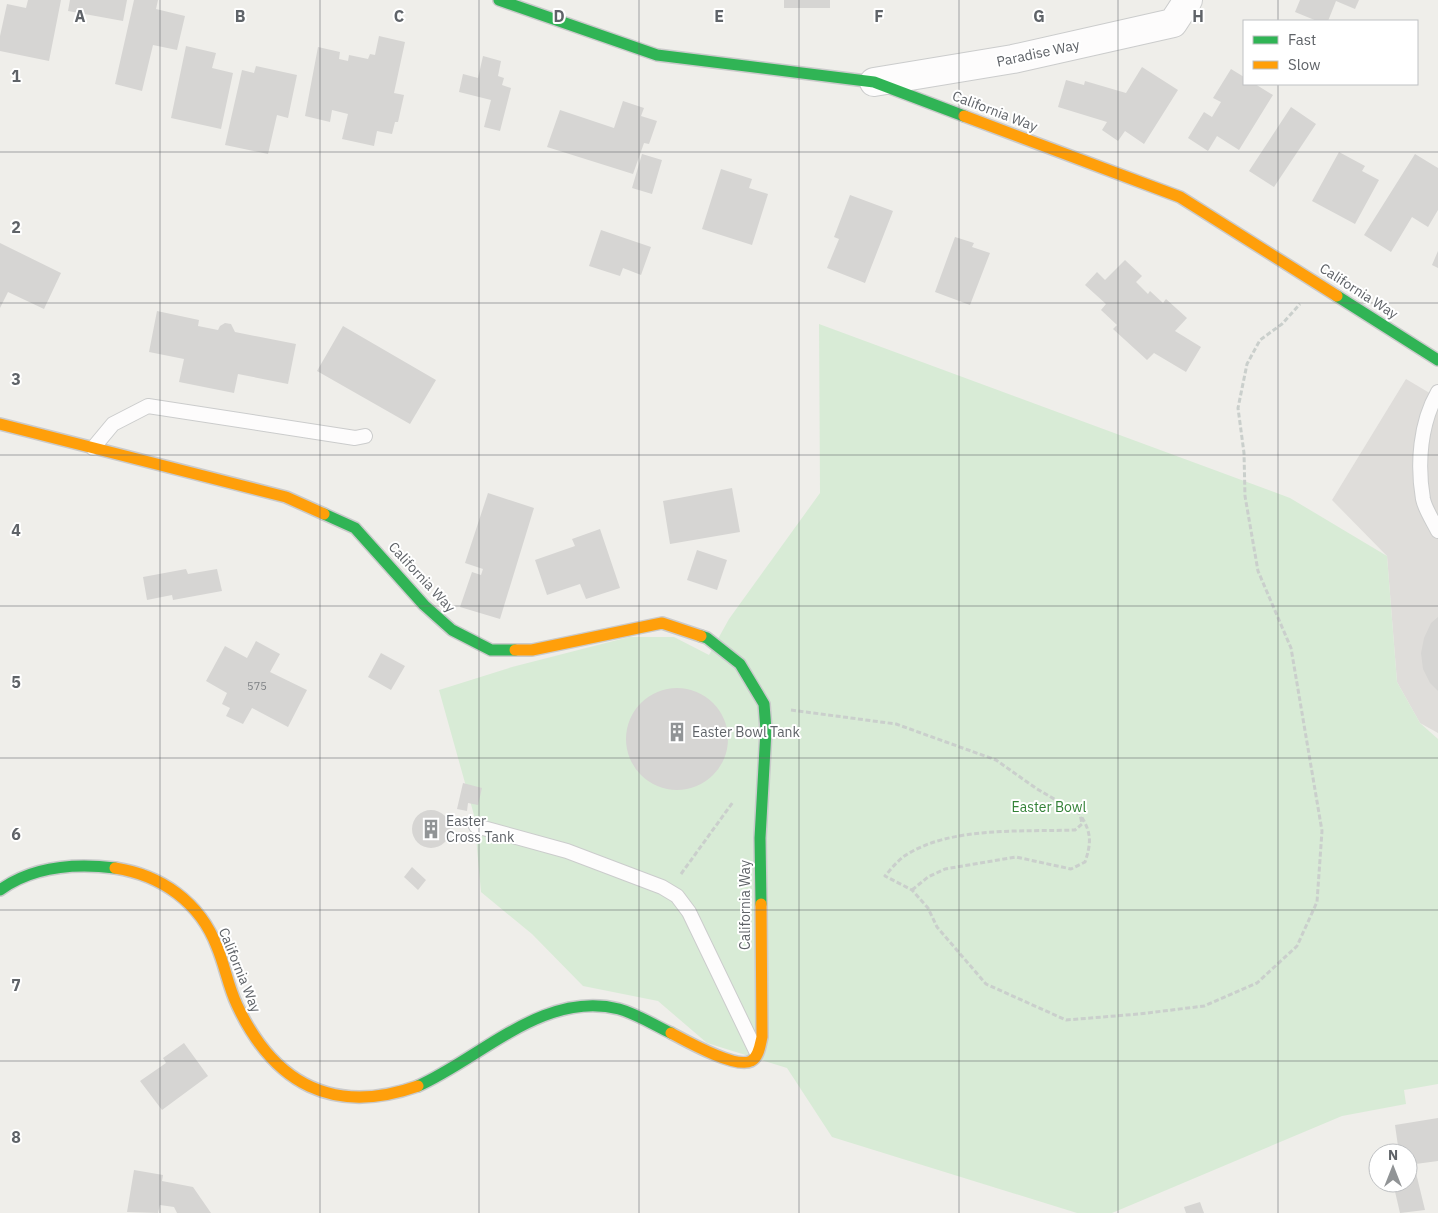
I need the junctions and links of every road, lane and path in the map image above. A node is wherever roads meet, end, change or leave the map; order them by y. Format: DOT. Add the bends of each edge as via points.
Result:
graph roads {
  1 [pos="499,0"];
  2 [pos="1188,0"];
  3 [pos="874,82"];
  4 [pos="1319,283"];
  5 [pos="1438,360"];
  6 [pos="1438,392"];
  7 [pos="0,424"];
  8 [pos="365,436"];
  9 [pos="93,448"];
  10 [pos="1438,531"];
  11 [pos="764,704"];
  12 [pos="739,794"];
  13 [pos="1080,814"];
  14 [pos="476,826"];
  15 [pos="0,890"];
  16 [pos="912,890"];
  17 [pos="669,891"];
  18 [pos="757,1054"];
  1 -- 3 [label="street, California Way" via="657,55"];
  2 -- 3 [label="street, Paradise Way" via="1173,23 1013,59"];
  3 -- 4 [label="street, California Way" via="1180,197"];
  4 -- 5 [label="street, California Way"];
  4 -- 16 [label="path" via="1282,324 1260,340 1247,364 1238,408 1245,496 1258,571 1291,648 1322,831 1317,902 1297,946 1257,983 1204,1006 1066,1020 986,984 937,927 928,908"];
  6 -- 10 [label="lane" via="1422,438 1421,463 1423,500"];
  7 -- 9 [label="street, California Way"];
  8 -- 9 [label="lane" via="355,438 148,406 113,424"];
  9 -- 11 [label="street, California Way" via="286,497 355,528 452,630 491,650 532,650 662,623 707,638 734,659"];
  11 -- 13 [label="path" via="896,724 996,760"];
  11 -- 18 [label="street, California Way" via="766,730 760,838 762,1037"];
  12 -- 17 [label="path"];
  13 -- 16 [label="path" via="1088,827 1091,845 1085,862 1071,870 1016,857 945,869"];
  13 -- 16 [label="path" via="1082,824 1075,830 975,834 935,842 906,855 885,876"];
  14 -- 17 [label="lane" via="566,851"];
  15 -- 18 [label="street, California Way" via="18,876 56,868 89,866 124,869 162,881 190,906 213,936 246,1026 267,1052 316,1091 356,1100 391,1097 434,1078 535,1020 574,1008 623,1009 738,1063 750,1062"];
  17 -- 18 [label="lane" via="690,912"];
}
